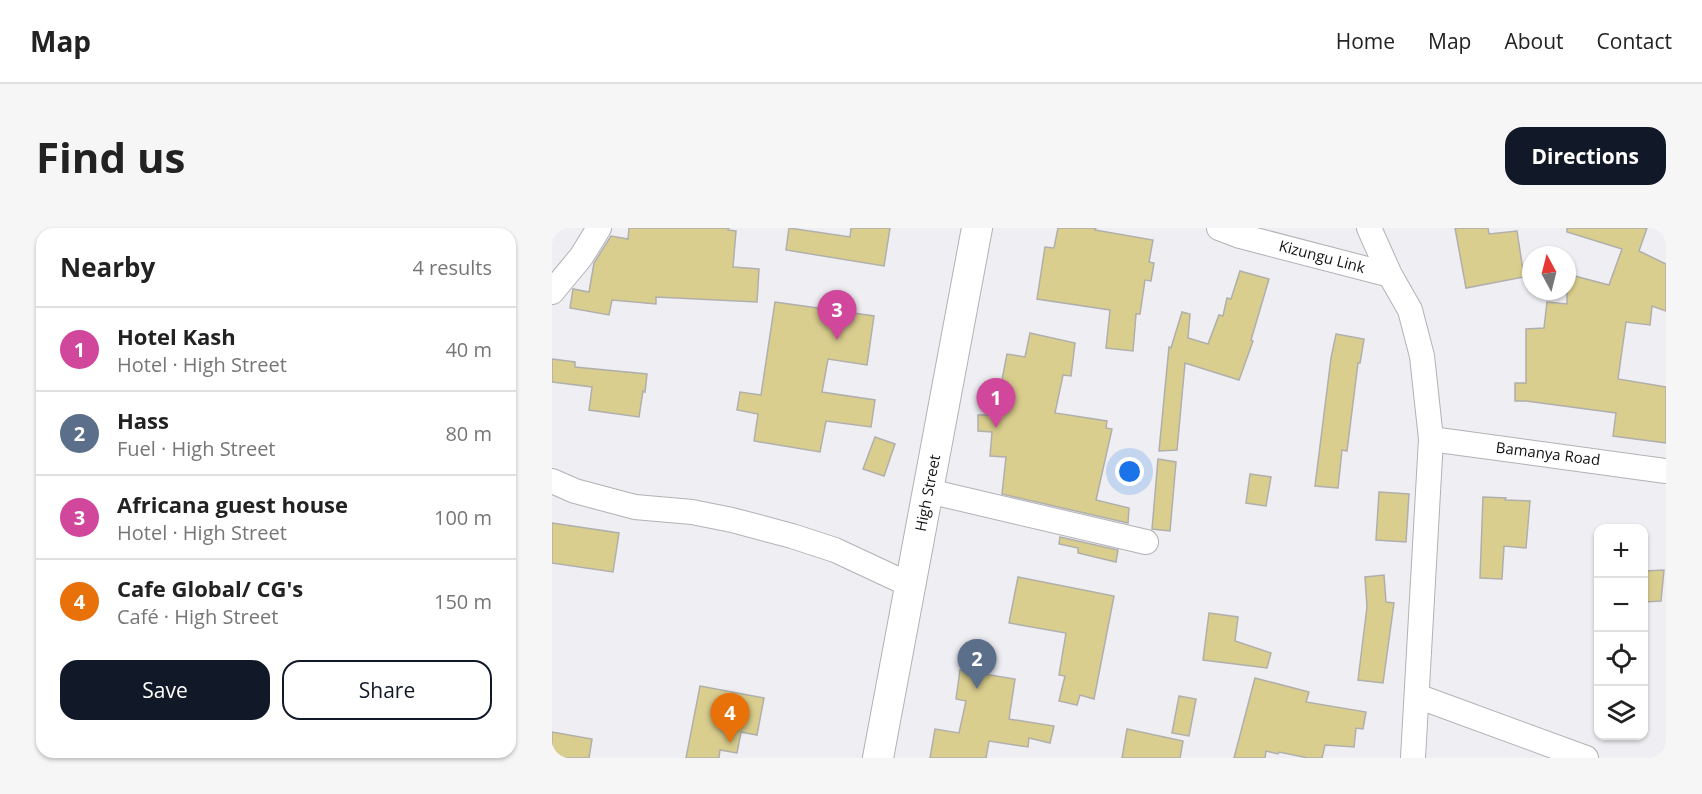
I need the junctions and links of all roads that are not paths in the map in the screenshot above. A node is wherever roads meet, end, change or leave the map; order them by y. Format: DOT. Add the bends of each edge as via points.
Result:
graph roads {
  1 [pos="599,228"];
  2 [pos="977,228"];
  3 [pos="1219,228"];
  4 [pos="1369,228"];
  5 [pos="1390,275"];
  6 [pos="552,292"];
  7 [pos="1431,439"];
  8 [pos="1666,471"];
  9 [pos="552,481"];
  10 [pos="928,492"];
  11 [pos="1146,542"];
  12 [pos="910,585"];
  13 [pos="1417,696"];
  14 [pos="878,758"];
  15 [pos="1413,758"];
  16 [pos="1586,758"];
  1 -- 6 [label="street"];
  2 -- 10 [label="main road, High Street"];
  3 -- 5 [label="street, Kizungu Link"];
  4 -- 5 [label="street"];
  5 -- 7 [label="street" via="1410,310 1422,356"];
  7 -- 8 [label="street, Bamanya Road"];
  7 -- 13 [label="street"];
  9 -- 12 [label="street" via="635,507 692,512 792,536 836,550"];
  10 -- 11 [label="street"];
  10 -- 12 [label="main road, High Street"];
  12 -- 14 [label="main road, High Street"];
  13 -- 15 [label="street"];
  13 -- 16 [label="street"];
}
